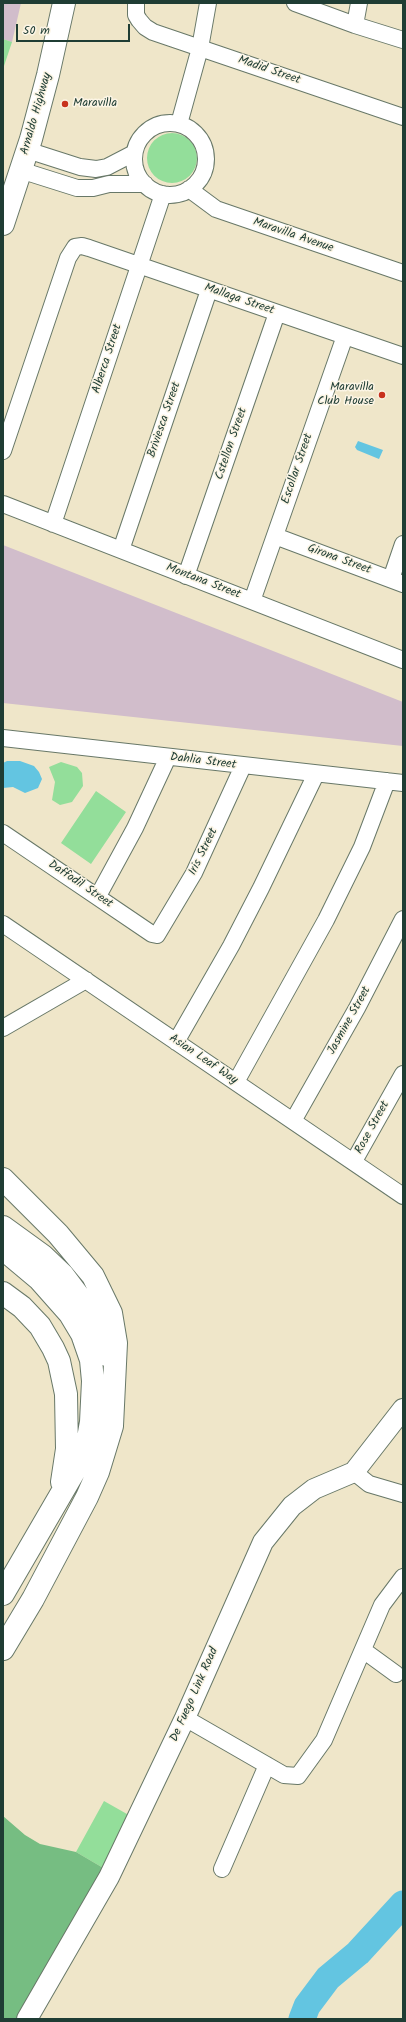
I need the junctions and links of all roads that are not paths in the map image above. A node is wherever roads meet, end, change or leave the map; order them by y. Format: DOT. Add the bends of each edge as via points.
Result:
graph roads {
  1 [pos="64,3"];
  2 [pos="136,3"];
  3 [pos="208,3"];
  4 [pos="295,3"];
  5 [pos="359,3"];
  6 [pos="355,25"];
  7 [pos="403,40"];
  8 [pos="200,48"];
  9 [pos="403,117"];
  10 [pos="179,124"];
  11 [pos="134,153"];
  12 [pos="24,160"];
  13 [pos="144,184"];
  14 [pos="189,189"];
  15 [pos="163,194"];
  16 [pos="3,224"];
  17 [pos="139,265"];
  18 [pos="403,273"];
  19 [pos="209,290"];
  20 [pos="277,313"];
  21 [pos="345,336"];
  22 [pos="403,356"];
  23 [pos="3,451"];
  24 [pos="3,504"];
  25 [pos="53,524"];
  26 [pos="275,536"];
  27 [pos="403,544"];
  28 [pos="121,550"];
  29 [pos="186,576"];
  30 [pos="397,582"];
  31 [pos="252,601"];
  32 [pos="403,660"];
  33 [pos="3,738"];
  34 [pos="168,757"];
  35 [pos="244,766"];
  36 [pos="316,774"];
  37 [pos="395,782"];
  38 [pos="3,833"];
  39 [pos="98,896"];
  40 [pos="403,919"];
  41 [pos="3,924"];
  42 [pos="157,935"];
  43 [pos="86,980"];
  44 [pos="7,1021"];
  45 [pos="176,1042"];
  46 [pos="403,1074"];
  47 [pos="236,1082"];
  48 [pos="293,1121"];
  49 [pos="354,1162"];
  50 [pos="3,1179"];
  51 [pos="403,1196"];
  52 [pos="3,1226"];
  53 [pos="3,1248"];
  54 [pos="3,1292"];
  55 [pos="115,1393"];
  56 [pos="403,1408"];
  57 [pos="354,1472"];
  58 [pos="403,1494"];
  59 [pos="53,1510"];
  60 [pos="403,1577"];
  61 [pos="3,1594"];
  62 [pos="3,1649"];
  63 [pos="363,1650"];
  64 [pos="396,1674"];
  65 [pos="185,1718"];
  66 [pos="267,1765"];
  67 [pos="222,1869"];
  68 [pos="27,2019"];
  1 -- 12 [label="main road, Arnaldo Highway" via="48,75"];
  2 -- 8 [label="street, Madid Street" via="136,15 145,27"];
  3 -- 8 [label="street"];
  4 -- 6 [label="street"];
  5 -- 6 [label="street"];
  6 -- 7 [label="street"];
  8 -- 9 [label="street, Madid Street"];
  8 -- 10 [label="street"];
  10 -- 11 [label="street" via="167,123 145,132"];
  10 -- 14 [label="street" via="190,129 198,137 206,159 204,171"];
  11 -- 12 [label="street" via="107,167 96,169"];
  11 -- 13 [label="street" via="134,164"];
  12 -- 13 [label="street" via="77,188 109,184"];
  12 -- 16 [label="main road, Arnaldo Highway"];
  13 -- 15 [label="street"];
  14 -- 15 [label="street" via="181,193"];
  14 -- 18 [label="street, Maravilla Avenue" via="222,212"];
  15 -- 17 [label="street, Alberca Street"];
  17 -- 19 [label="street, Mallaga Street"];
  17 -- 23 [label="street, Mallaga Street" via="82,246 75,247 68,258"];
  17 -- 25 [label="street, Alberca Street"];
  19 -- 20 [label="street, Mallaga Street"];
  19 -- 28 [label="street, Briviesca Street"];
  20 -- 21 [label="street, Mallaga Street"];
  20 -- 29 [label="street, Cstellon Street"];
  21 -- 22 [label="street, Mallaga Street"];
  21 -- 26 [label="street, Escollar Street"];
  24 -- 25 [label="street, Montana Street"];
  25 -- 28 [label="street, Montana Street"];
  26 -- 30 [label="street, Girona Street"];
  26 -- 31 [label="street, Escollar Street"];
  27 -- 30 [label="street"];
  28 -- 29 [label="street, Montana Street"];
  29 -- 31 [label="street, Montana Street"];
  31 -- 32 [label="street, Montana Street"];
  33 -- 34 [label="street, Dahlia Street"];
  34 -- 35 [label="street, Dahlia Street"];
  34 -- 39 [label="street" via="135,828"];
  35 -- 36 [label="street, Dahlia Street"];
  35 -- 42 [label="street, Iris Street" via="194,873"];
  36 -- 37 [label="street, Dahlia Street"];
  36 -- 45 [label="street" via="258,894"];
  37 -- 47 [label="street" via="326,920"];
  38 -- 39 [label="street, Daffodil Street"];
  39 -- 42 [label="street, Daffodil Street"];
  40 -- 48 [label="street, Jasmine Street" via="357,1008"];
  41 -- 43 [label="street, Asian Leaf Way"];
  43 -- 44 [label="street"];
  43 -- 45 [label="street, Asian Leaf Way"];
  45 -- 47 [label="street, Asian Leaf Way"];
  46 -- 49 [label="street, Rose Street"];
  47 -- 48 [label="street, Asian Leaf Way"];
  48 -- 49 [label="street, Asian Leaf Way"];
  49 -- 51 [label="street, Asian Leaf Way"];
  50 -- 55 [label="main road" via="58,1234 100,1288 116,1332"];
  52 -- 55 [label="main road" via="43,1256 63,1275 81,1298 101,1333 111,1365"];
  53 -- 59 [label="main road" via="40,1279 70,1314 82,1334 90,1360 93,1402 86,1444 78,1465"];
  54 -- 59 [label="main road" via="40,1326 53,1348 63,1377 66,1394 67,1449 63,1480"];
  55 -- 62 [label="main road" via="112,1426 98,1472 33,1599"];
  56 -- 57 [label="street, De Fuego Link Road"];
  57 -- 58 [label="street" via="369,1484"];
  57 -- 65 [label="street, De Fuego Link Road" via="314,1489 292,1506 263,1542"];
  59 -- 61 [label="main road"];
  60 -- 63 [label="street" via="382,1605"];
  63 -- 64 [label="street"];
  63 -- 66 [label="street" via="324,1740 298,1776 284,1775"];
  65 -- 66 [label="street"];
  65 -- 68 [label="street, De Fuego Link Road" via="108,1876"];
  66 -- 67 [label="street"];
}
